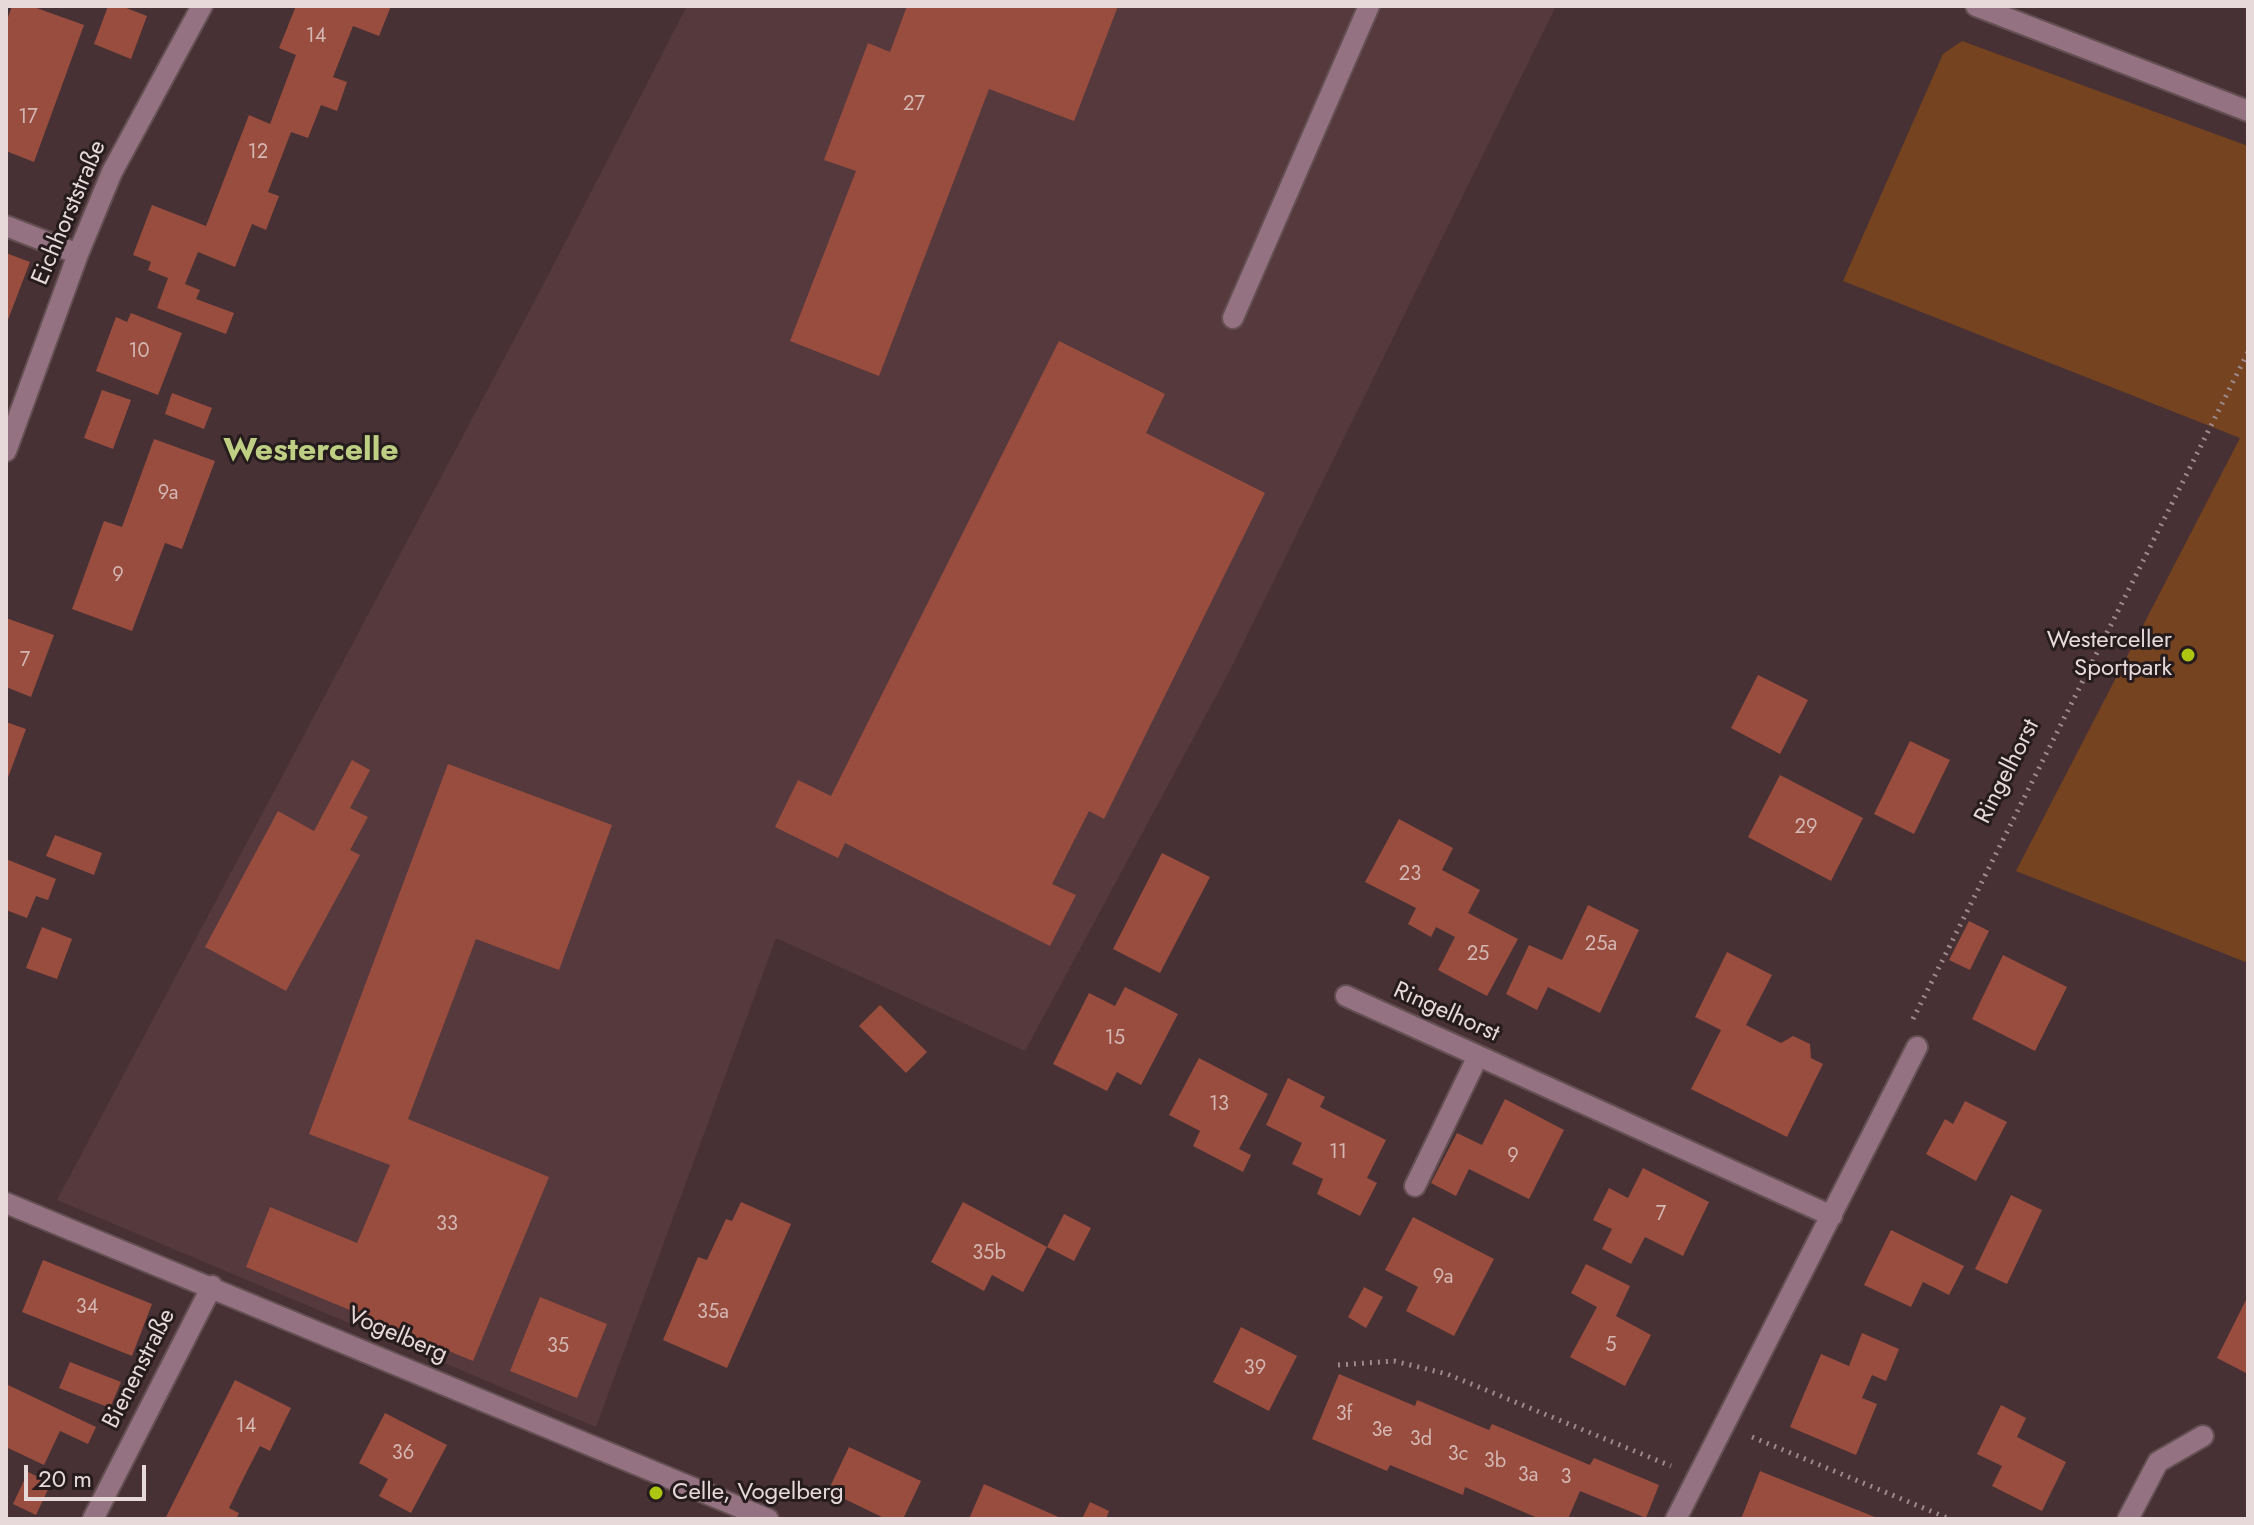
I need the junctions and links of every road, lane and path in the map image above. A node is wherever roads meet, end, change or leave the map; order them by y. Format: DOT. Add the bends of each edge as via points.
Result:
graph roads {
  1 [pos="202,6"];
  2 [pos="1369,6"];
  3 [pos="1976,6"];
  4 [pos="2248,111"];
  5 [pos="6,226"];
  6 [pos="78,254"];
  7 [pos="1233,318"];
  8 [pos="2248,352"];
  9 [pos="6,451"];
  10 [pos="1346,996"];
  11 [pos="1917,1047"];
  12 [pos="1478,1056"];
  13 [pos="1415,1186"];
  14 [pos="6,1203"];
  15 [pos="1832,1216"];
  16 [pos="212,1286"];
  17 [pos="1338,1365"];
  18 [pos="1724,1426"];
  19 [pos="2203,1436"];
  20 [pos="1698,1477"];
  21 [pos="93,1519"];
  22 [pos="768,1519"];
  23 [pos="1676,1519"];
  24 [pos="1950,1519"];
  25 [pos="2128,1519"];
  1 -- 6 [label="street, Eichhorststraße" via="112,172"];
  2 -- 7 [label="street"];
  3 -- 4 [label="street"];
  5 -- 6 [label="street"];
  6 -- 9 [label="street, Eichhorststraße"];
  8 -- 11 [label="path, Ringelhorst" via="1911,1024"];
  10 -- 12 [label="street, Ringelhorst"];
  11 -- 15 [label="street"];
  12 -- 13 [label="street"];
  12 -- 15 [label="street, Ringelhorst"];
  14 -- 16 [label="street, Vogelberg"];
  15 -- 18 [label="street"];
  16 -- 21 [label="street, Bienenstraße"];
  16 -- 22 [label="street, Vogelberg"];
  17 -- 20 [label="path" via="1394,1361 1447,1374"];
  18 -- 20 [label="street"];
  18 -- 24 [label="path"];
  19 -- 25 [label="street" via="2158,1462"];
  20 -- 23 [label="street"];
}
